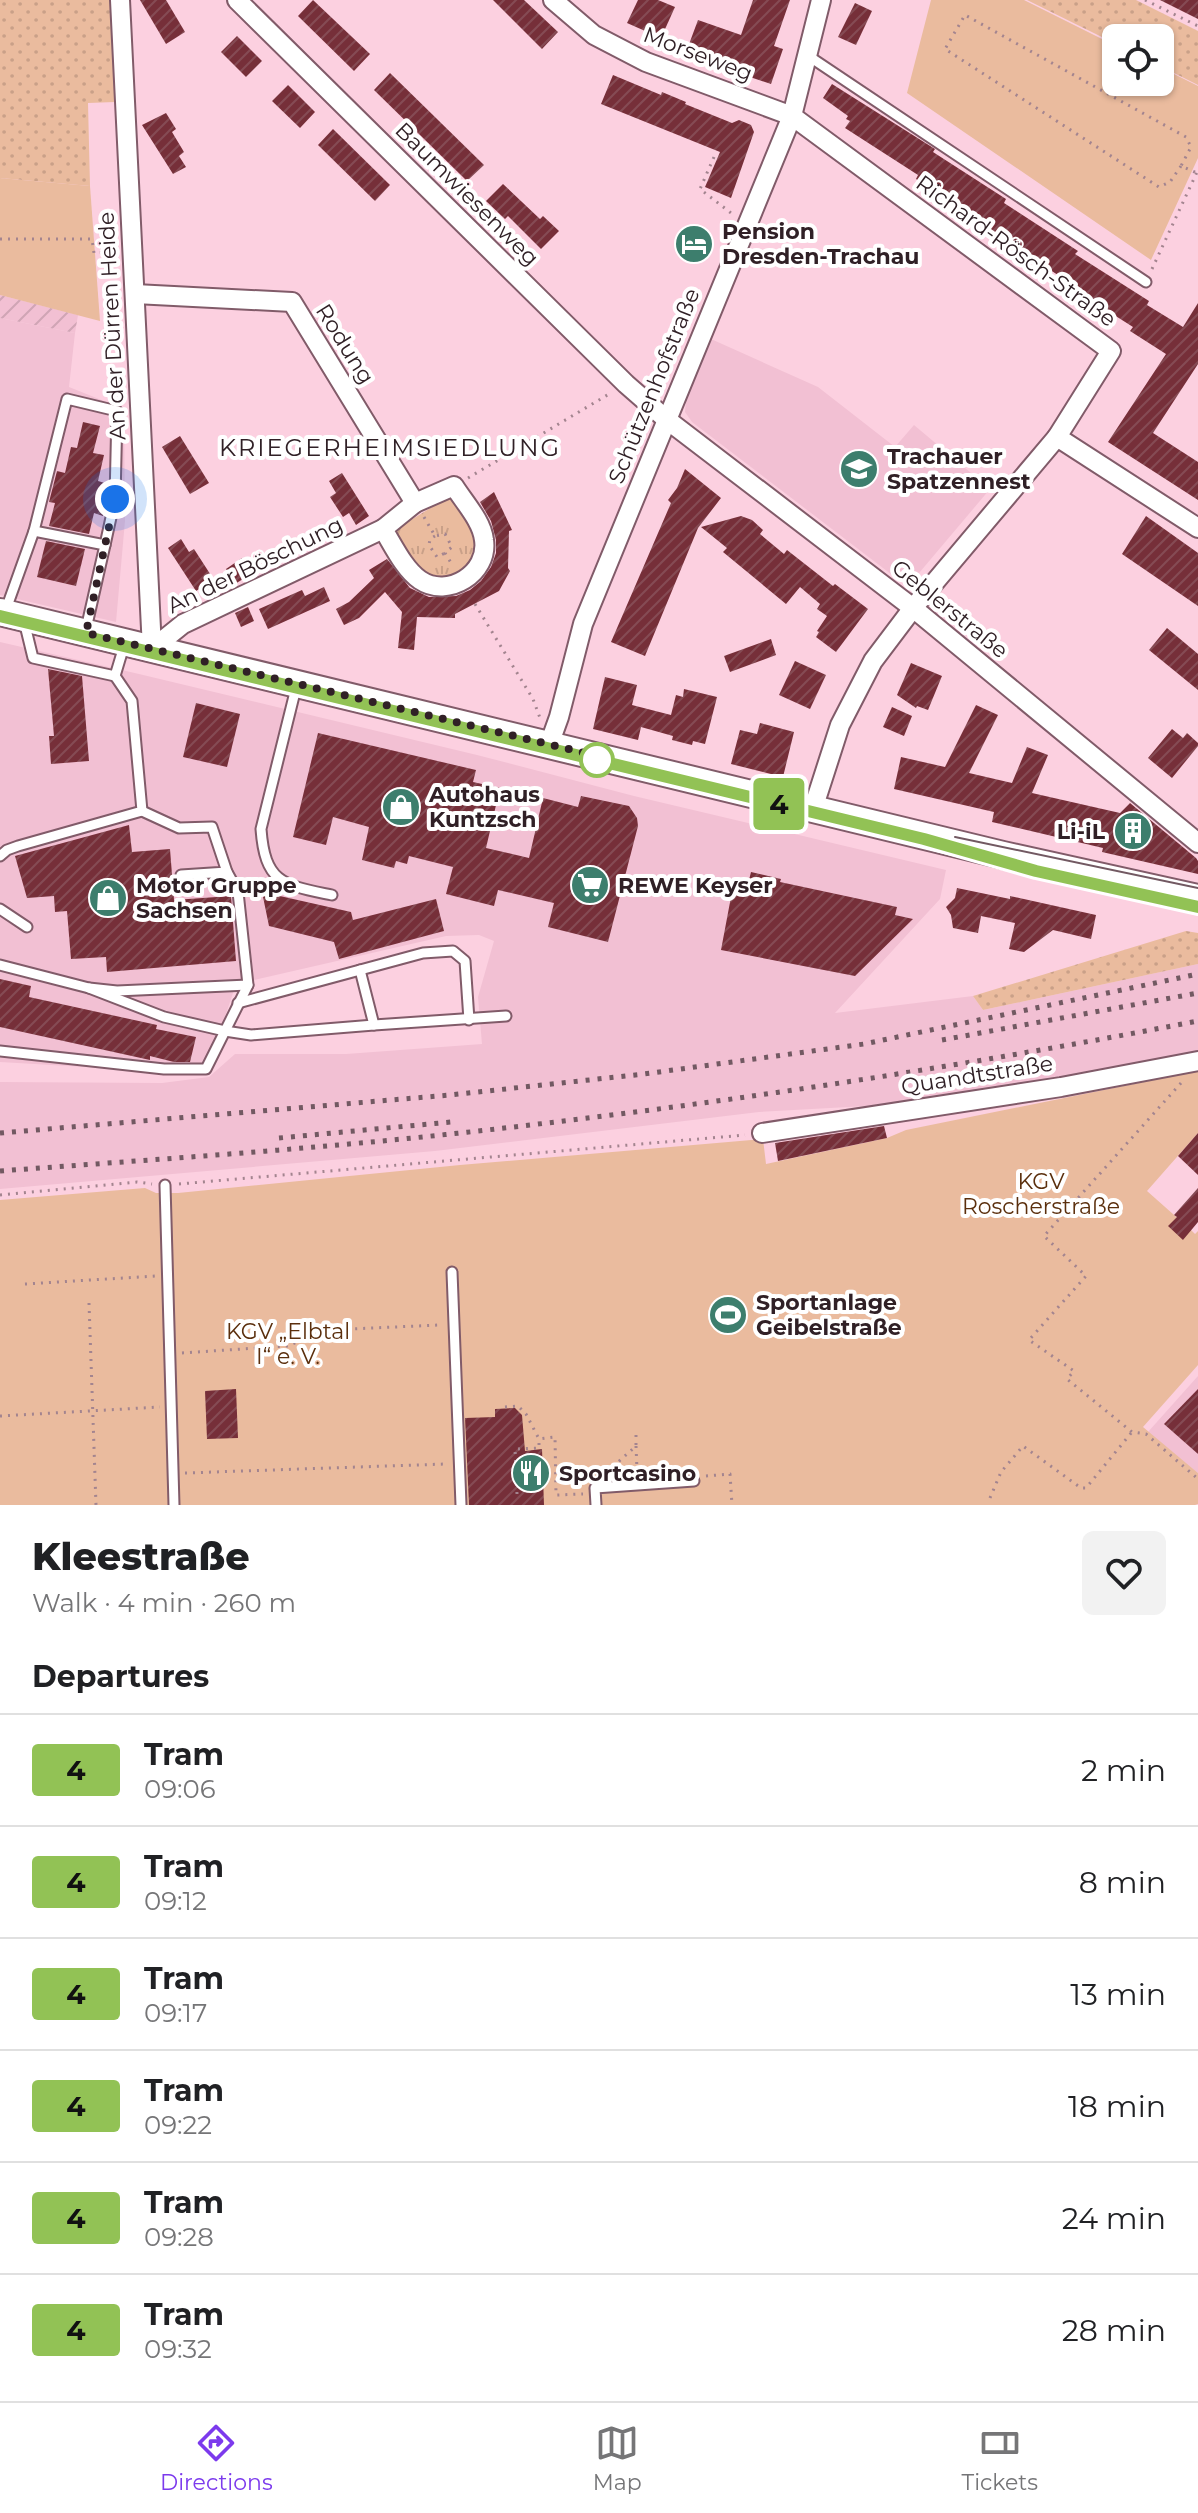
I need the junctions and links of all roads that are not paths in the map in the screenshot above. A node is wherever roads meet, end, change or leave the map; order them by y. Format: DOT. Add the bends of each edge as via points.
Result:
graph roads {
  1 [pos="120,0"];
  2 [pos="237,0"];
  3 [pos="553,0"];
  4 [pos="821,0"];
  5 [pos="807,55"];
  6 [pos="792,116"];
  7 [pos="1147,279"];
  8 [pos="135,294"];
  9 [pos="666,419"];
  10 [pos="1057,437"];
  11 [pos="415,503"];
  12 [pos="1198,528"];
  13 [pos="383,529"];
  14 [pos="34,531"];
  15 [pos="105,545"];
  16 [pos="11,608"];
  17 [pos="913,608"];
  18 [pos="86,633"];
  19 [pos="125,642"];
  20 [pos="152,649"];
  21 [pos="115,676"];
  22 [pos="297,684"];
  23 [pos="549,745"];
  24 [pos="813,809"];
  25 [pos="142,811"];
  26 [pos="1198,843"];
  27 [pos="0,856"];
  28 [pos="227,872"];
  29 [pos="181,875"];
  30 [pos="332,895"];
  31 [pos="1198,898"];
  32 [pos="0,909"];
  33 [pos="27,927"];
  34 [pos="0,965"];
  35 [pos="360,970"];
  36 [pos="248,985"];
  37 [pos="89,988"];
  38 [pos="238,1003"];
  39 [pos="506,1016"];
  40 [pos="469,1020"];
  41 [pos="374,1025"];
  42 [pos="225,1031"];
  43 [pos="0,1051"];
  44 [pos="1197,1061"];
  45 [pos="762,1133"];
  46 [pos="165,1185"];
  47 [pos="452,1272"];
  48 [pos="694,1481"];
  49 [pos="174,1505"];
  50 [pos="461,1505"];
  51 [pos="596,1505"];
  1 -- 8 [label="street, An der Dürren Heide"];
  2 -- 9 [label="street, Baumwiesenweg"];
  3 -- 6 [label="street, Morseweg" via="594,35 646,62"];
  4 -- 5 [label="street, Schützenhofstraße"];
  5 -- 6 [label="street, Schützenhofstraße"];
  5 -- 7 [label="lane"];
  6 -- 9 [label="street, Schützenhofstraße"];
  6 -- 10 [label="street, Richard-Rösch-Straße" via="1111,351"];
  8 -- 11 [label="street, Rodung" via="292,302"];
  8 -- 20 [label="street, An der Dürren Heide"];
  9 -- 17 [label="street, Geblerstraße"];
  9 -- 23 [label="street, Schützenhofstraße" via="583,624"];
  10 -- 12 [label="street"];
  10 -- 17 [label="street"];
  11 -- 13 [label="street, An der Böschung"];
  11 -- 13 [label="street, An der Böschung" via="454,486 484,536 481,564 473,575 442,586 417,579"];
  13 -- 20 [label="street, An der Böschung" via="183,624"];
  14 -- 15 [label="lane"];
  14 -- 15 [label="lane" via="67,399 117,411 115,499"];
  14 -- 16 [label="lane"];
  15 -- 18 [label="lane"];
  16 -- 18 [label="main road"];
  16 -- 21 [label="lane" via="33,658"];
  17 -- 24 [label="street" via="873,661 840,725"];
  17 -- 26 [label="street, Geblerstraße"];
  18 -- 19 [label="main road"];
  19 -- 20 [label="main road"];
  19 -- 21 [label="lane"];
  20 -- 22 [label="main road"];
  21 -- 25 [label="lane" via="132,701"];
  22 -- 23 [label="main road"];
  22 -- 30 [label="lane" via="261,829 262,845 280,880"];
  23 -- 24 [label="main road"];
  24 -- 31 [label="main road"];
  25 -- 27 [label="lane" via="18,846"];
  25 -- 28 [label="lane" via="179,828 212,827"];
  28 -- 29 [label="lane"];
  28 -- 36 [label="lane" via="238,892"];
  32 -- 33 [label="lane"];
  34 -- 37 [label="lane"];
  35 -- 38 [label="lane"];
  35 -- 40 [label="lane" via="423,953 453,951 465,961"];
  35 -- 41 [label="lane"];
  36 -- 37 [label="lane"];
  36 -- 38 [label="lane"];
  37 -- 42 [label="lane" via="164,1017"];
  38 -- 42 [label="lane"];
  39 -- 40 [label="lane"];
  40 -- 41 [label="lane"];
  41 -- 42 [label="lane" via="251,1035"];
  42 -- 43 [label="lane" via="206,1069"];
  44 -- 45 [label="street, Quandtstraße"];
  46 -- 49 [label="lane"];
  47 -- 50 [label="lane"];
  48 -- 51 [label="lane" via="595,1490"];
}
